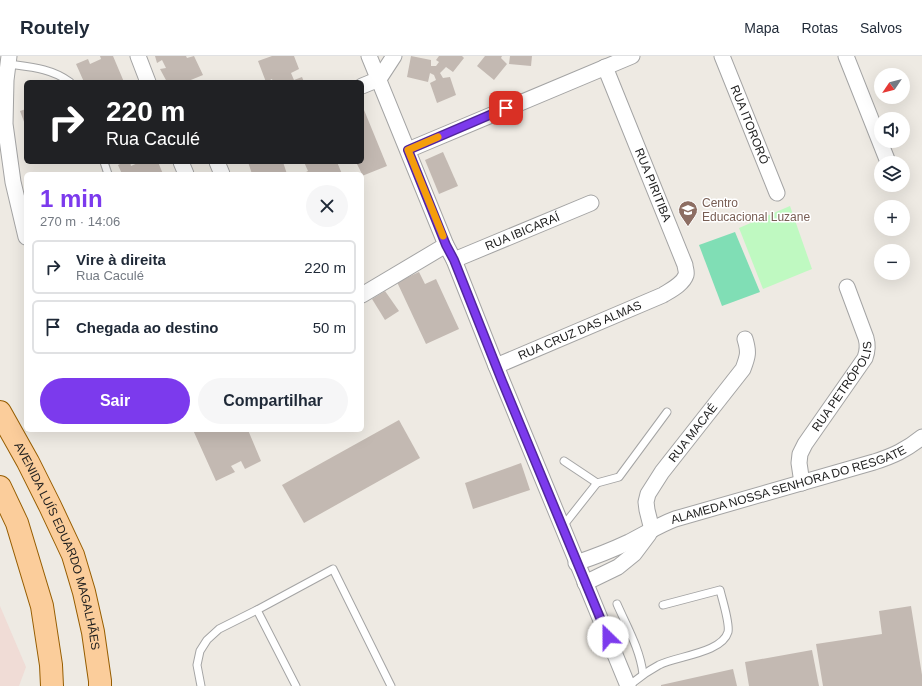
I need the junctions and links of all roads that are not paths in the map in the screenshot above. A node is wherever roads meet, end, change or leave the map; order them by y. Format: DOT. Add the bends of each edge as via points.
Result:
graph roads {
  1 [pos="138,56"];
  2 [pos="369,56"];
  3 [pos="394,56"];
  4 [pos="632,56"];
  5 [pos="722,56"];
  6 [pos="846,56"];
  7 [pos="8,60"];
  8 [pos="606,67"];
  9 [pos="379,79"];
  10 [pos="67,80"];
  11 [pos="147,80"];
  12 [pos="364,85"];
  13 [pos="408,150"];
  14 [pos="886,156"];
  15 [pos="777,193"];
  16 [pos="591,203"];
  17 [pos="24,229"];
  18 [pos="446,245"];
  19 [pos="454,260"];
  20 [pos="847,287"];
  21 [pos="364,294"];
  22 [pos="663,295"];
  23 [pos="745,339"];
  24 [pos="496,366"];
  25 [pos="0,412"];
  26 [pos="667,412"];
  27 [pos="920,444"];
  28 [pos="564,461"];
  29 [pos="597,482"];
  30 [pos="802,482"];
  31 [pos="0,487"];
  32 [pos="562,527"];
  33 [pos="652,530"];
  34 [pos="576,563"];
  35 [pos="585,583"];
  36 [pos="617,604"];
  37 [pos="663,605"];
  38 [pos="257,610"];
  39 [pos="643,674"];
  40 [pos="52,686"];
  41 [pos="100,686"];
  42 [pos="201,686"];
  43 [pos="296,686"];
  44 [pos="391,686"];
  45 [pos="628,686"];
  1 -- 11 [label="street"];
  2 -- 9 [label="street"];
  3 -- 9 [label="street"];
  4 -- 8 [label="street"];
  5 -- 15 [label="street, RUA ITORORÓ"];
  6 -- 14 [label="street"];
  7 -- 10 [label="lane" via="48,70"];
  7 -- 17 [label="street" via="6,124 13,182"];
  8 -- 13 [label="street"];
  8 -- 22 [label="street, RUA PIRITIBA" via="685,264 684,279"];
  9 -- 12 [label="street"];
  9 -- 13 [label="street"];
  13 -- 18 [label="street"];
  16 -- 19 [label="street, RUA IBICARAÍ"];
  18 -- 19 [label="street"];
  18 -- 21 [label="street"];
  19 -- 24 [label="street"];
  20 -- 30 [label="street, RUA PETRÓPOLIS" via="866,338 868,352 805,444 799,463"];
  22 -- 24 [label="street, RUA CRUZ DAS ALMAS"];
  23 -- 33 [label="street, RUA MACAÉ" via="748,357 743,369 662,472 648,494 646,502"];
  24 -- 32 [label="street"];
  25 -- 41 [label="main road, AVENIDA LUÍS EDUARDO MAGALHÃES" via="38,481 73,555 93,632"];
  26 -- 29 [label="lane" via="619,477"];
  27 -- 30 [label="street, ALAMEDA NOSSA SENHORA DO RESGATE" via="874,462"];
  28 -- 29 [label="lane"];
  29 -- 32 [label="lane"];
  30 -- 33 [label="street, ALAMEDA NOSSA SENHORA DO RESGATE" via="675,519"];
  31 -- 40 [label="main road" via="18,523 42,606"];
  32 -- 34 [label="street"];
  33 -- 34 [label="street, ALAMEDA NOSSA SENHORA DO RESGATE" via="614,549"];
  33 -- 35 [label="street, ALAMEDA NOSSA SENHORA DO RESGATE" via="634,554 618,567"];
  34 -- 35 [label="street"];
  35 -- 45 [label="street"];
  36 -- 39 [label="lane" via="639,654"];
  37 -- 39 [label="lane" via="720,590 728,631 724,641 716,646 672,660"];
  38 -- 42 [label="lane" via="219,629 207,640 200,651 197,665"];
  38 -- 43 [label="lane"];
  38 -- 44 [label="lane" via="333,569"];
  39 -- 45 [label="lane"];
}
